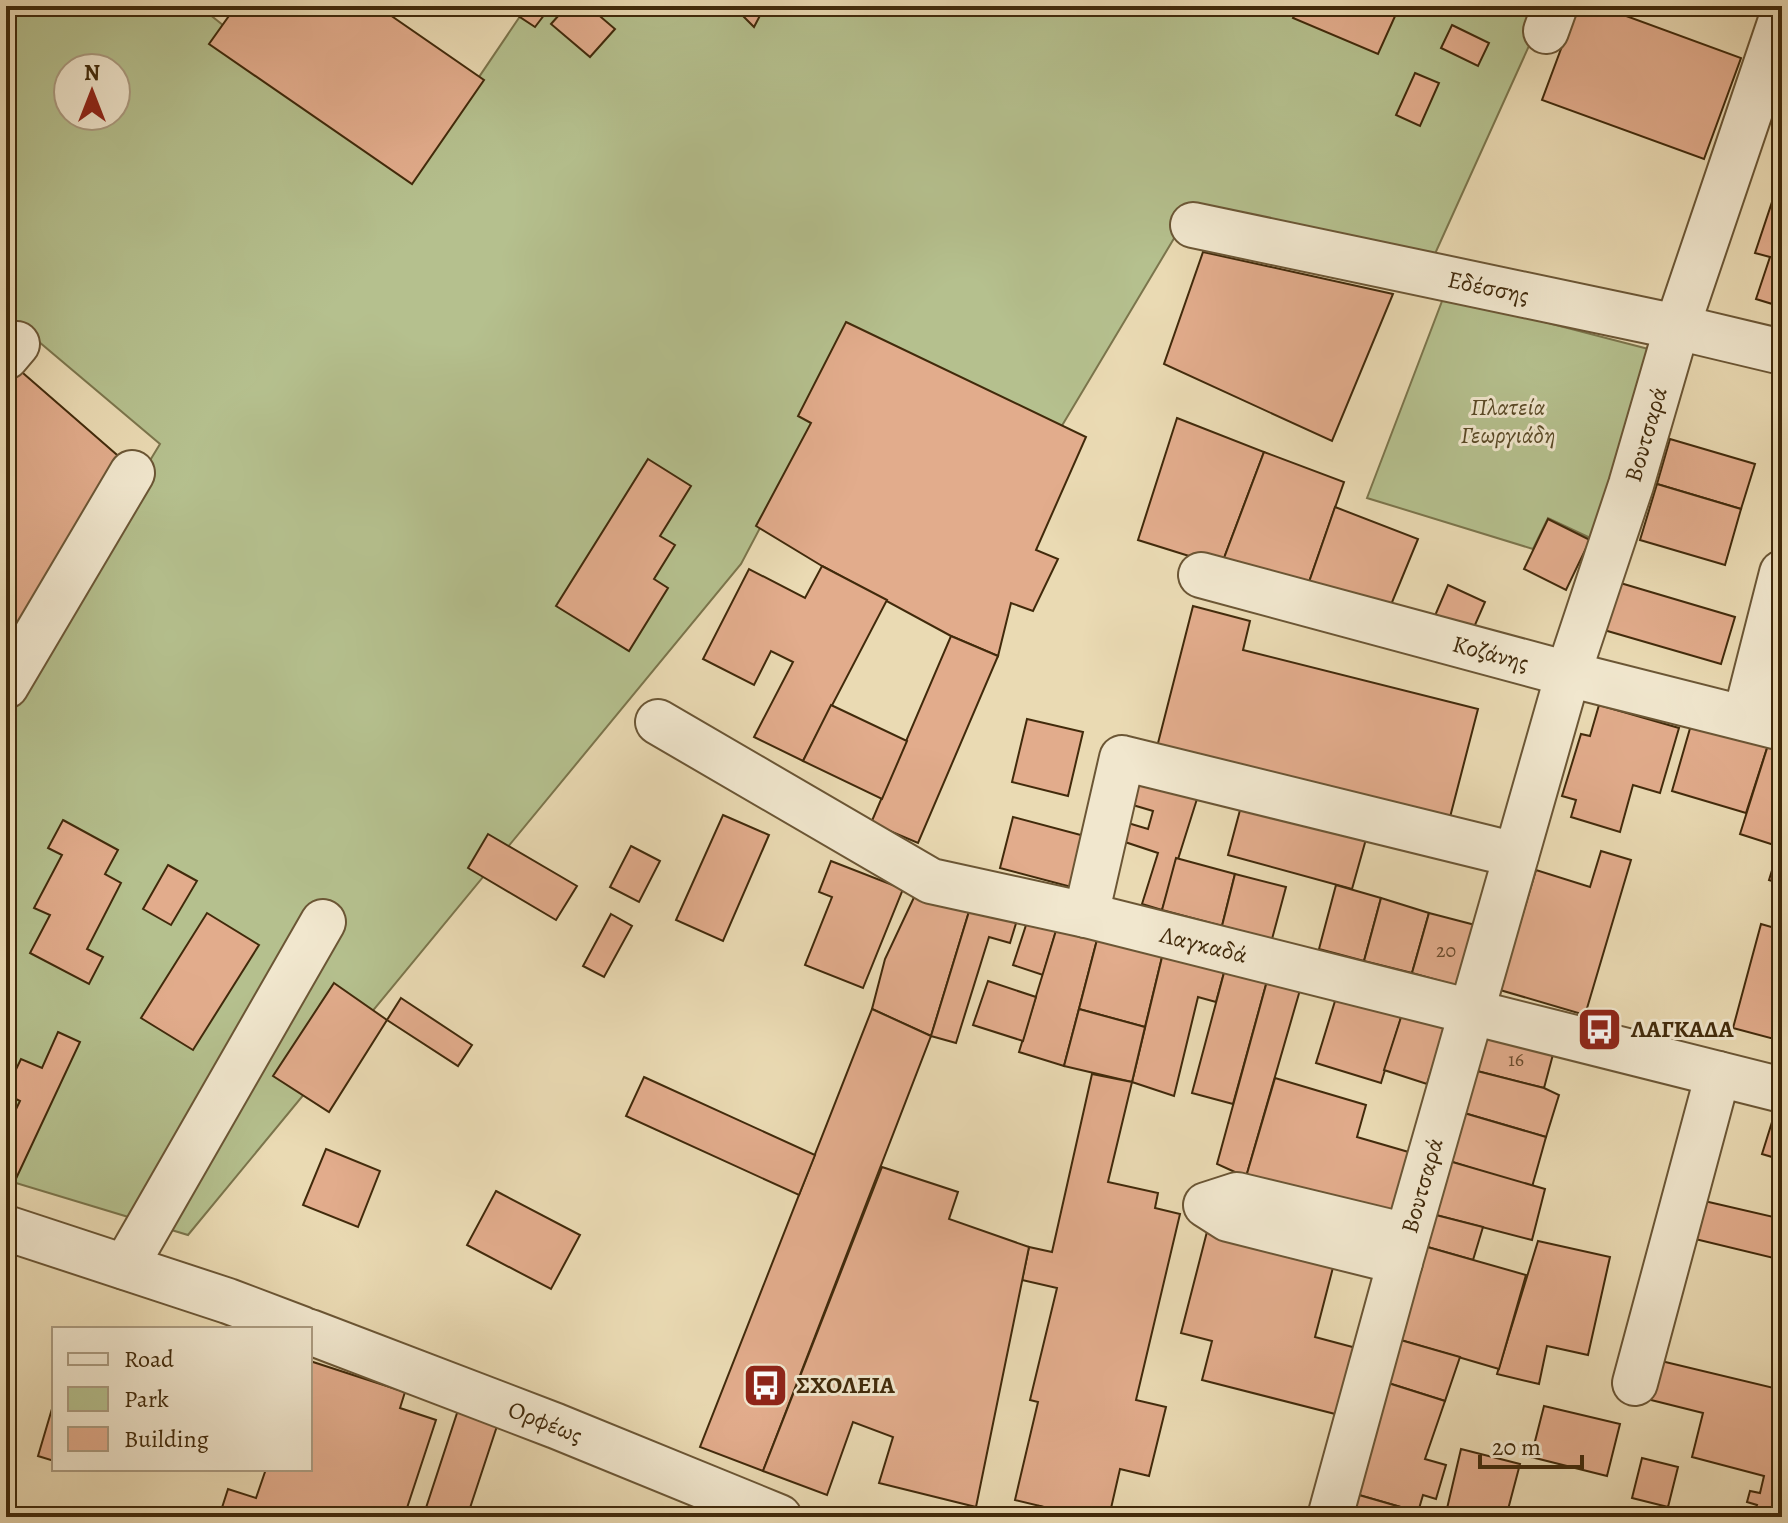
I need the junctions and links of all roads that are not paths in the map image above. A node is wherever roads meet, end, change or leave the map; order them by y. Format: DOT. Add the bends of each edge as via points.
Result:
graph roads {
  1 [pos="1782,17"];
  2 [pos="1193,225"];
  3 [pos="1677,327"];
  4 [pos="1782,352"];
  5 [pos="132,473"];
  6 [pos="1782,573"];
  7 [pos="1201,575"];
  8 [pos="1568,674"];
  9 [pos="6,686"];
  10 [pos="658,722"];
  11 [pos="1764,723"];
  12 [pos="1516,855"];
  13 [pos="1086,915"];
  14 [pos="323,922"];
  15 [pos="1472,1012"];
  16 [pos="1718,1074"];
  17 [pos="1782,1090"];
  18 [pos="6,1228"];
  19 [pos="125,1267"];
  20 [pos="297,1327"];
  21 [pos="312,1333"];
  22 [pos="1635,1383"];
  23 [pos="779,1517"];
  24 [pos="1330,1517"];
  1 -- 3 [label="street, Βουτσαρά"];
  2 -- 3 [label="street, Εδέσσης"];
  3 -- 4 [label="street, Εδέσσης"];
  3 -- 8 [label="street, Βουτσαρά"];
  5 -- 9 [label="street"];
  6 -- 11 [label="street"];
  7 -- 8 [label="street, Κοζάνης"];
  8 -- 11 [label="street, Κοζάνης"];
  8 -- 12 [label="street, Βουτσαρά"];
  10 -- 13 [label="street, Λαγκαδά" via="931,881"];
  12 -- 13 [label="street" via="1122,758"];
  12 -- 15 [label="street, Βουτσαρά"];
  13 -- 15 [label="street, Λαγκαδά"];
  14 -- 19 [label="street"];
  15 -- 16 [label="street, Λαγκαδά"];
  15 -- 24 [label="street, Βουτσαρά"];
  16 -- 17 [label="street, Λαγκαδά"];
  16 -- 22 [label="street"];
  18 -- 19 [label="street"];
  19 -- 20 [label="street"];
  21 -- 23 [label="street, Ορφέως"];
}
